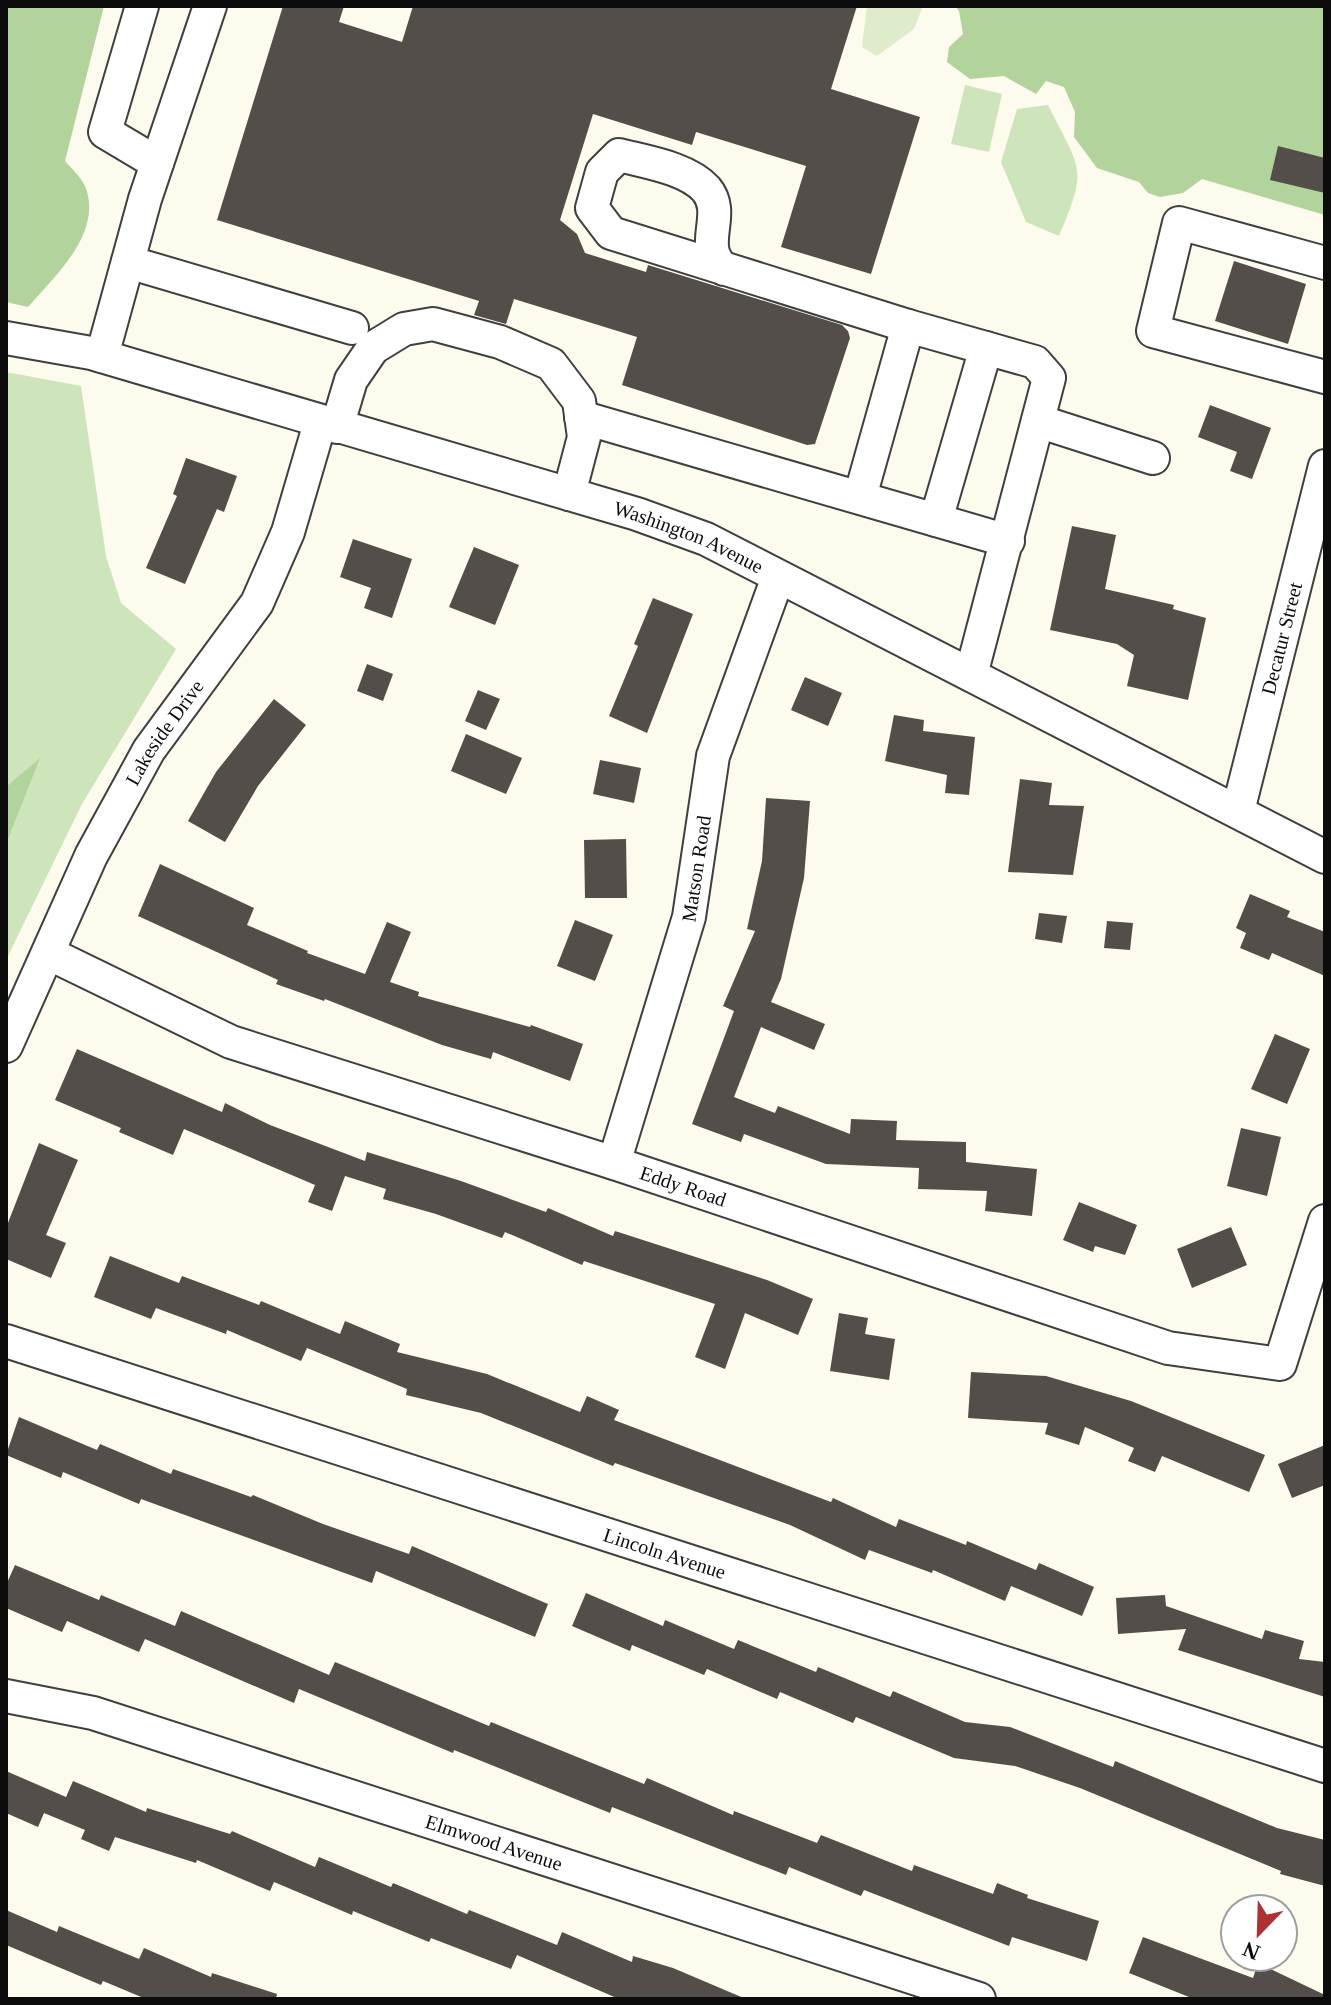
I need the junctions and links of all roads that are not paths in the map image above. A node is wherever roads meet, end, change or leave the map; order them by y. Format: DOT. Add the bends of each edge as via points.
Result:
graph roads {
  1 [pos="142,6"];
  2 [pos="210,6"];
  3 [pos="157,163"];
  4 [pos="128,262"];
  5 [pos="1325,263"];
  6 [pos="724,269"];
  7 [pos="908,326"];
  8 [pos="352,328"];
  9 [pos="6,338"];
  10 [pos="986,348"];
  11 [pos="102,356"];
  12 [pos="1325,377"];
  13 [pos="581,417"];
  14 [pos="1038,421"];
  15 [pos="329,425"];
  16 [pos="1153,458"];
  17 [pos="1325,466"];
  18 [pos="569,494"];
  19 [pos="860,497"];
  20 [pos="936,520"];
  21 [pos="1008,541"];
  22 [pos="778,577"];
  23 [pos="971,675"];
  24 [pos="1238,811"];
  25 [pos="1325,857"];
  26 [pos="48,953"];
  27 [pos="6,1046"];
  28 [pos="614,1163"];
  29 [pos="1325,1221"];
  30 [pos="6,1341"];
  31 [pos="6,1696"];
  32 [pos="1325,1766"];
  33 [pos="979,1999"];
  1 -- 3 [label="street" via="105,132"];
  2 -- 3 [label="street"];
  3 -- 4 [label="street"];
  4 -- 8 [label="street"];
  4 -- 11 [label="street"];
  5 -- 12 [label="street" via="1179,223 1153,331"];
  6 -- 7 [label="street"];
  7 -- 10 [label="street"];
  7 -- 19 [label="street"];
  9 -- 11 [label="street, Washington Avenue"];
  10 -- 14 [label="street" via="1035,362 1049,378"];
  10 -- 20 [label="street"];
  11 -- 15 [label="street, Washington Avenue"];
  13 -- 15 [label="street, Lakeside Drive" via="579,401 551,364 500,342 433,324 404,329 373,348"];
  13 -- 18 [label="street" via="584,437"];
  13 -- 19 [label="street"];
  14 -- 16 [label="street"];
  14 -- 21 [label="street"];
  15 -- 18 [label="street, Washington Avenue"];
  15 -- 26 [label="street, Lakeside Drive" via="257,603 149,750 91,856"];
  17 -- 24 [label="street, Decatur Street"];
  18 -- 22 [label="street, Washington Avenue" via="706,539"];
  19 -- 20 [label="street"];
  20 -- 21 [label="street"];
  21 -- 23 [label="street"];
  22 -- 23 [label="street, Washington Avenue"];
  22 -- 28 [label="street, Matson Road" via="713,756 689,917"];
  23 -- 24 [label="street, Washington Avenue"];
  24 -- 25 [label="street, Washington Avenue"];
  26 -- 27 [label="street, Lakeside Drive"];
  26 -- 28 [label="street, Eddy Road" via="231,1042"];
  28 -- 29 [label="street, Eddy Road" via="1168,1348 1280,1364"];
  30 -- 32 [label="street, Lincoln Avenue"];
  31 -- 33 [label="street, Elmwood Avenue" via="93,1713"];
}
